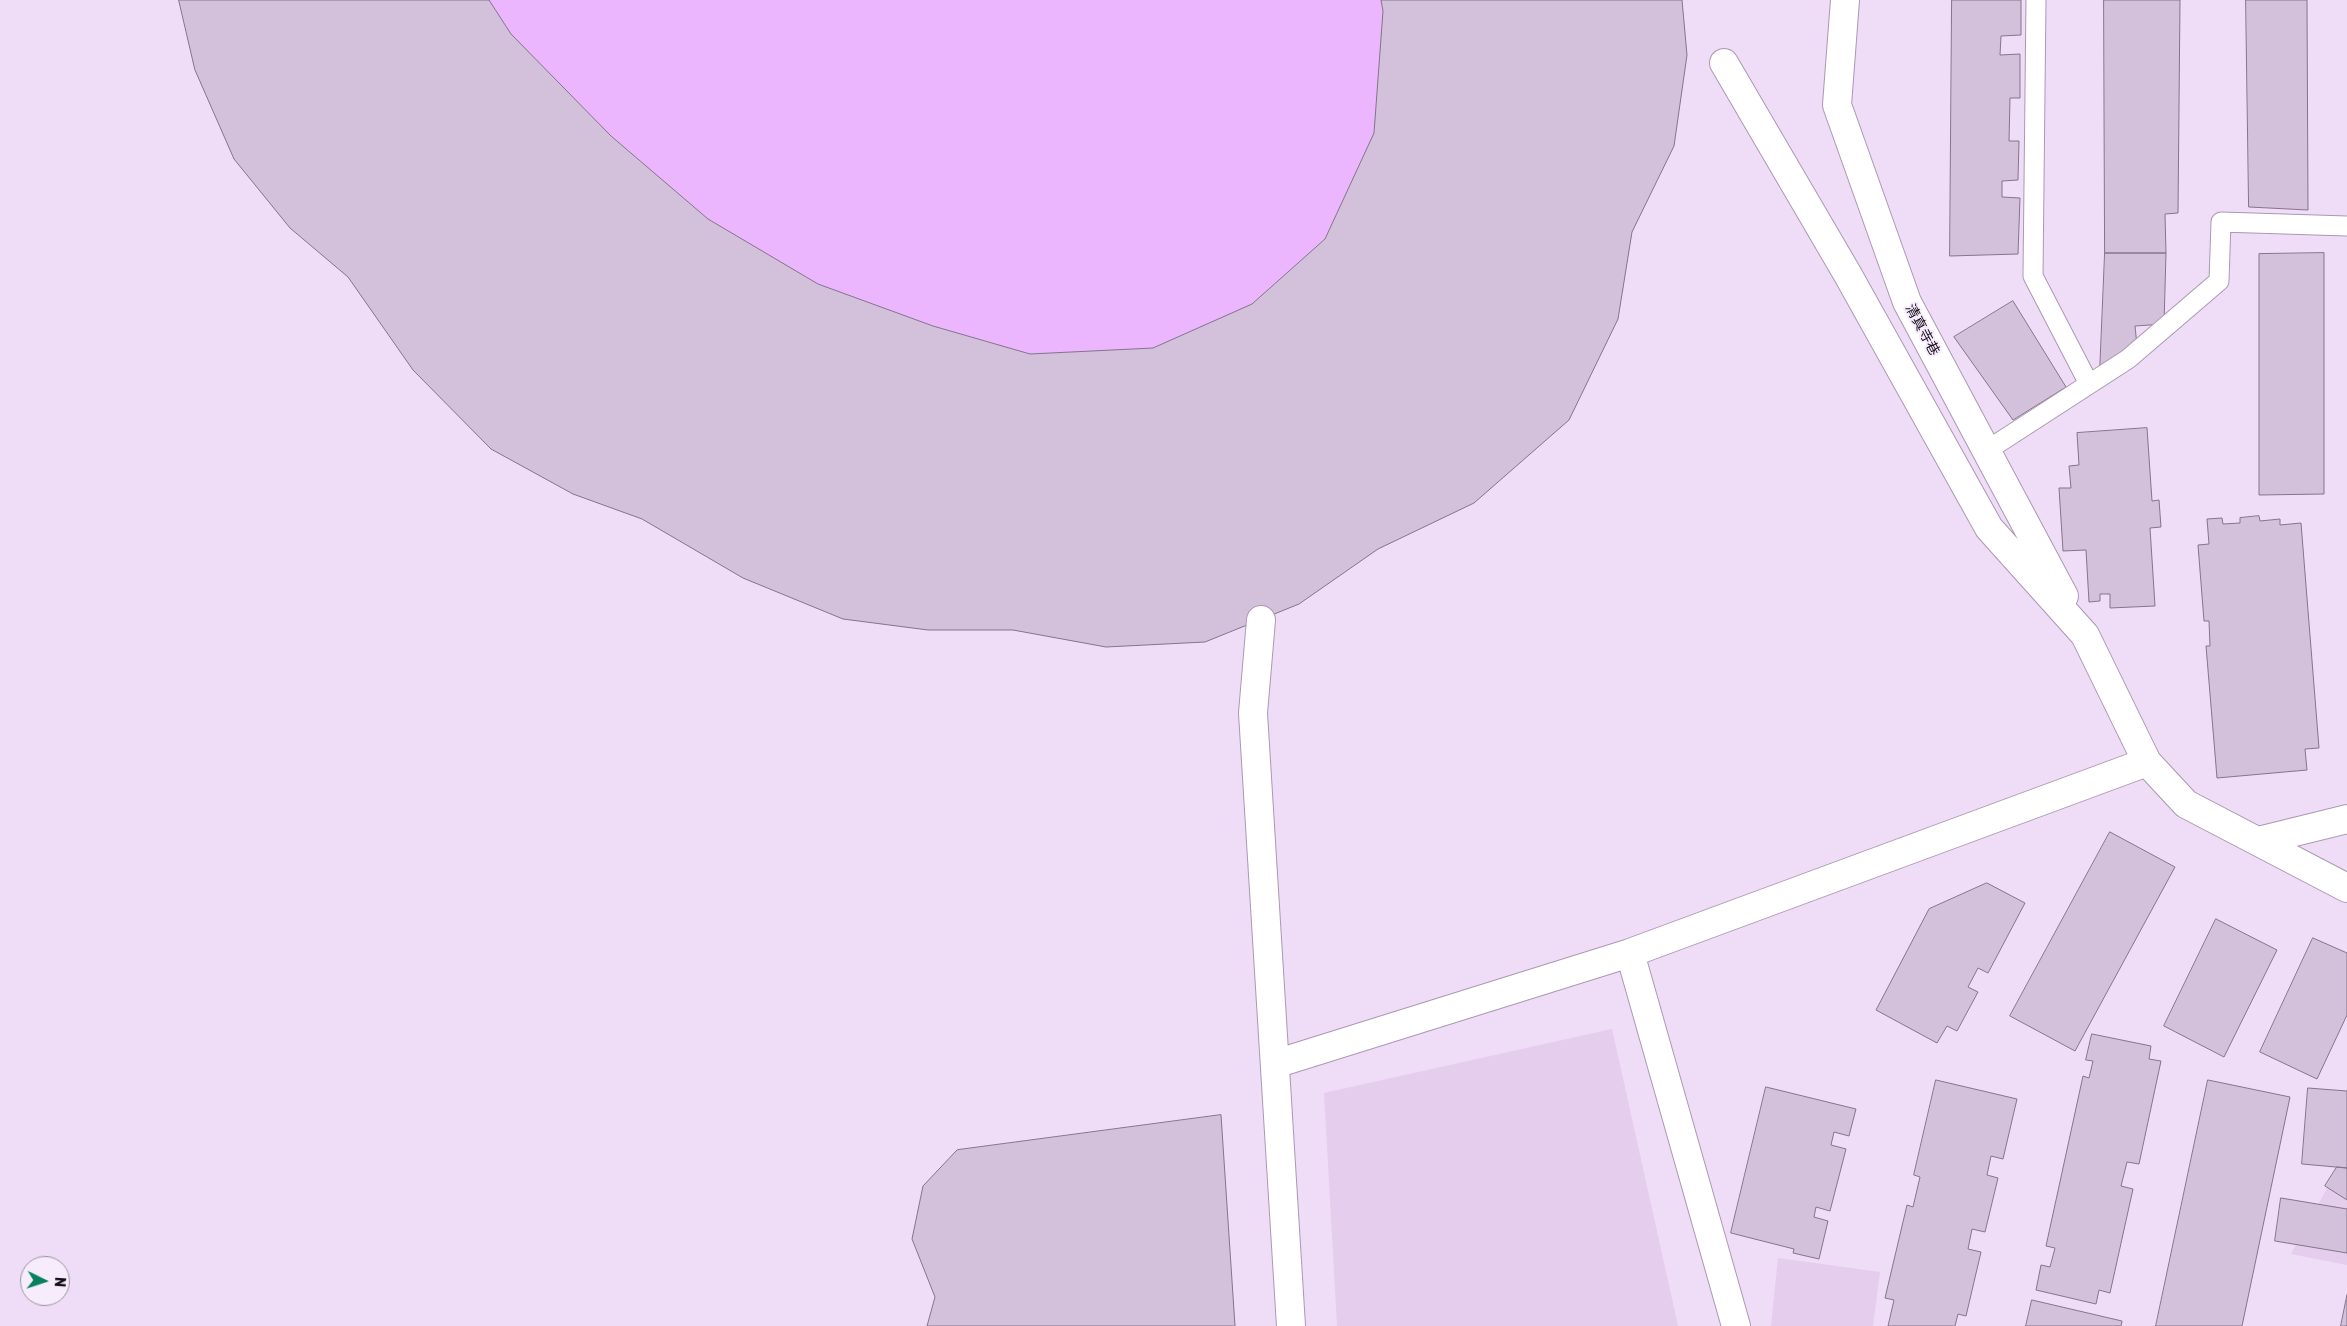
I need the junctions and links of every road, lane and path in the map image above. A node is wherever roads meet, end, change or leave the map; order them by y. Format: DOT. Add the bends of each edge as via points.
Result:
graph roads {
  1 [pos="1845,0"];
  2 [pos="2036,0"];
  3 [pos="1724,63"];
  4 [pos="2347,226"];
  5 [pos="2089,384"];
  6 [pos="1986,451"];
  7 [pos="1261,620"];
  8 [pos="2085,635"];
  9 [pos="2147,762"];
  10 [pos="2347,819"];
  11 [pos="2258,841"];
  12 [pos="2347,888"];
  13 [pos="1630,953"];
  14 [pos="1275,1064"];
  15 [pos="1291,1326"];
  16 [pos="1736,1326"];
  1 -- 6 [label="street, 清真寺巷" via="1837,105 1907,302"];
  2 -- 5 [label="lane" via="2033,276"];
  3 -- 8 [label="street" via="1848,275 1989,528"];
  4 -- 5 [label="lane" via="2220,222 2220,281 2128,359"];
  5 -- 6 [label="lane"];
  6 -- 8 [label="street, 清真寺巷"];
  7 -- 14 [label="street" via="1253,714"];
  8 -- 9 [label="street"];
  9 -- 11 [label="street" via="2186,804"];
  9 -- 13 [label="street"];
  10 -- 11 [label="street"];
  11 -- 12 [label="street"];
  13 -- 14 [label="street"];
  13 -- 16 [label="street"];
  14 -- 15 [label="street"];
}
